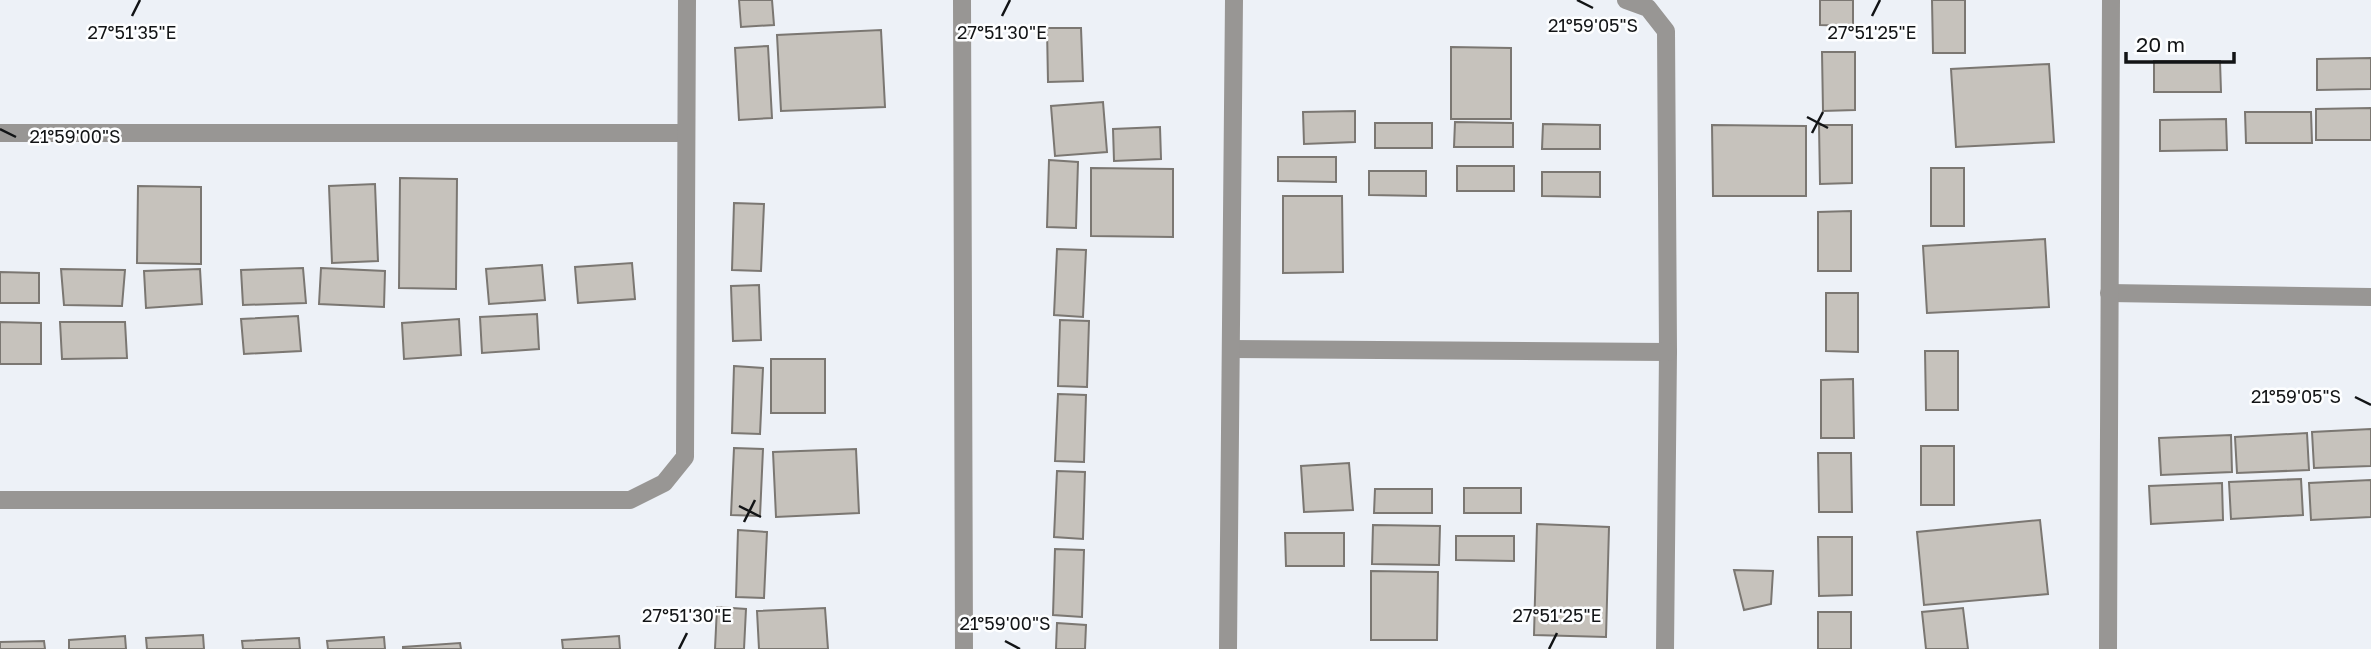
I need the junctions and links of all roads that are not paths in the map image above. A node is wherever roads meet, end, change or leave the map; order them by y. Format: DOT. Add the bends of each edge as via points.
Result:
graph roads {
  1 [pos="687,0"];
  2 [pos="962,0"];
  3 [pos="1234,0"];
  4 [pos="1626,0"];
  5 [pos="2111,0"];
  6 [pos="0,133"];
  7 [pos="685,133"];
  8 [pos="2109,293"];
  9 [pos="2371,297"];
  10 [pos="1231,349"];
  11 [pos="1668,352"];
  12 [pos="0,500"];
  13 [pos="964,649"];
  14 [pos="1228,649"];
  15 [pos="1665,649"];
  16 [pos="2108,649"];
  1 -- 7 [label="street"];
  2 -- 13 [label="street"];
  3 -- 10 [label="street"];
  4 -- 11 [label="street" via="1648,8 1666,31"];
  5 -- 8 [label="street"];
  6 -- 7 [label="street"];
  7 -- 12 [label="street" via="685,457 663,483 630,500"];
  8 -- 9 [label="street"];
  8 -- 16 [label="street"];
  10 -- 11 [label="street"];
  10 -- 14 [label="street"];
  11 -- 15 [label="street"];
}
